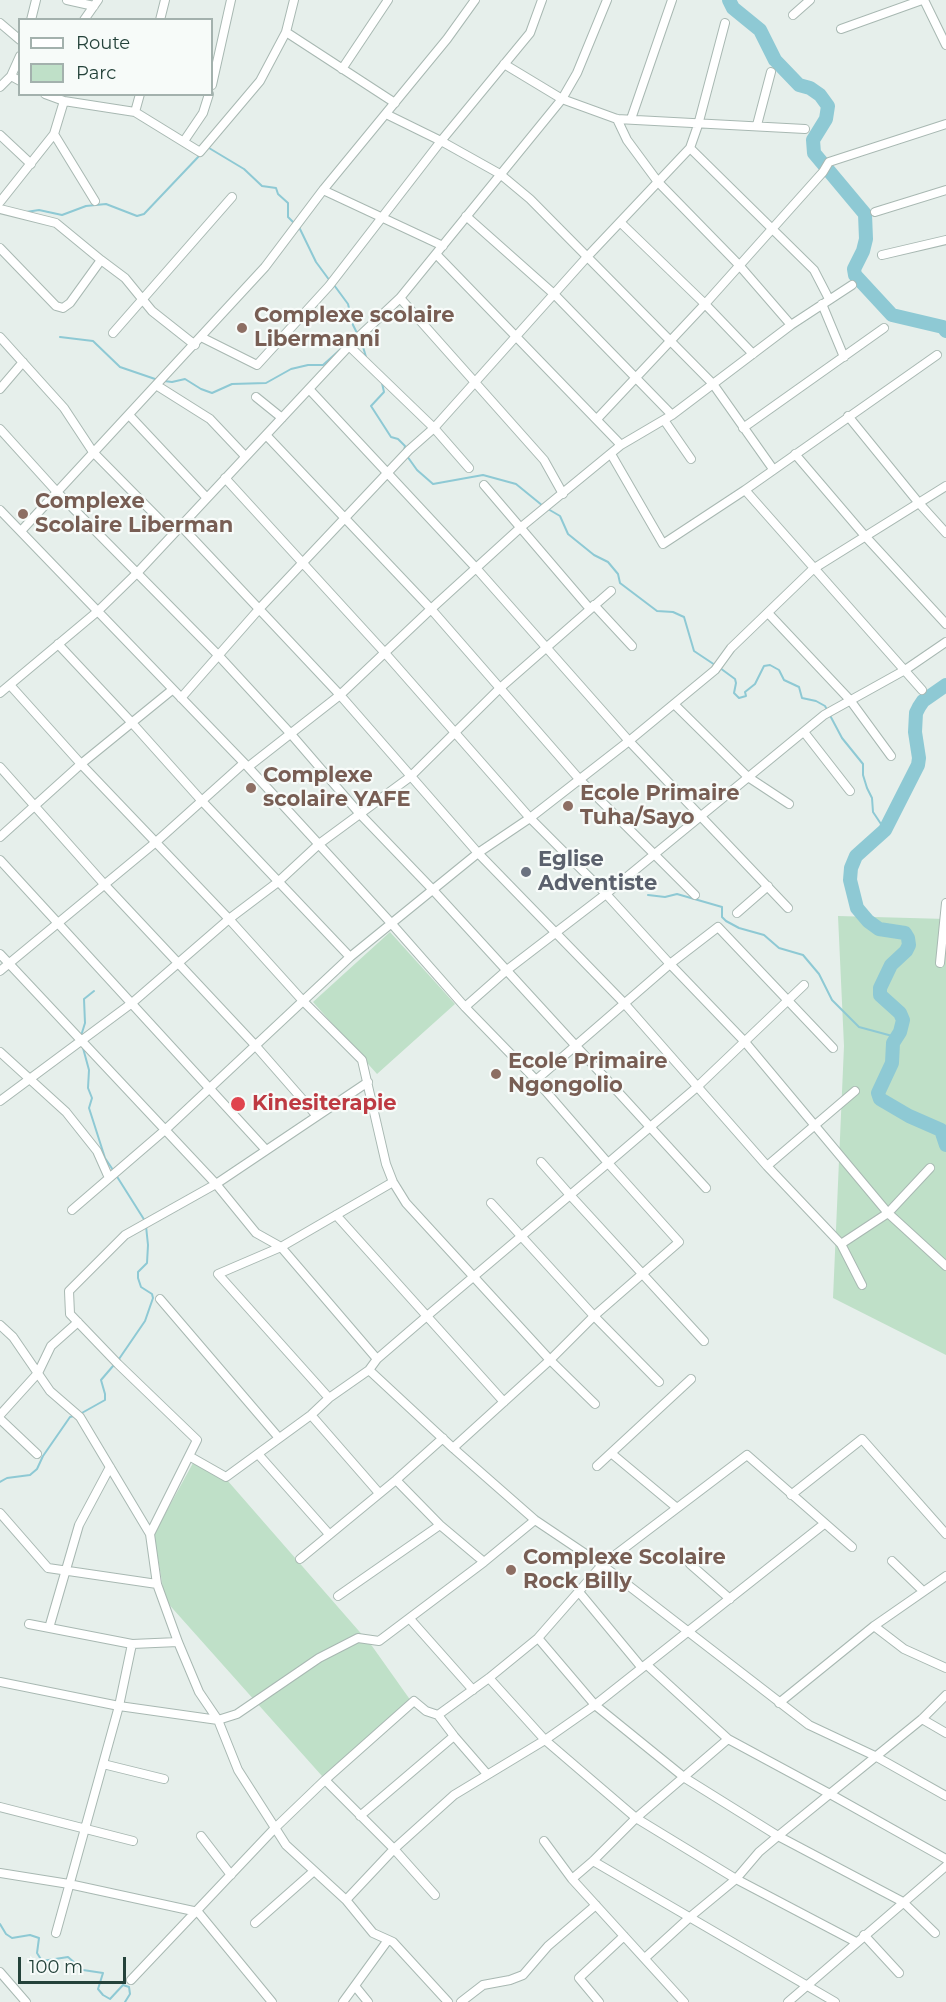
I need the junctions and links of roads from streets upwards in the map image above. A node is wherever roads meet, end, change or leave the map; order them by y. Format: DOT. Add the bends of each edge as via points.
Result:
graph roads {
  1 [pos="36,0"];
  2 [pos="67,0"];
  3 [pos="165,0"];
  4 [pos="231,0"];
  5 [pos="294,0"];
  6 [pos="388,0"];
  7 [pos="475,0"];
  8 [pos="542,0"];
  9 [pos="607,0"];
  10 [pos="672,0"];
  11 [pos="810,0"];
  12 [pos="923,0"];
  13 [pos="96,3"];
  14 [pos="793,15"];
  15 [pos="32,18"];
  16 [pos="85,18"];
  17 [pos="160,18"];
  18 [pos="0,23"];
  19 [pos="725,23"];
  20 [pos="841,29"];
  21 [pos="286,32"];
  22 [pos="18,38"];
  23 [pos="946,45"];
  24 [pos="216,51"];
  25 [pos="504,64"];
  26 [pos="342,69"];
  27 [pos="771,72"];
  28 [pos="213,76"];
  29 [pos="15,79"];
  30 [pos="0,87"];
  31 [pos="139,96"];
  32 [pos="207,96"];
  33 [pos="61,98"];
  34 [pos="562,99"];
  35 [pos="395,103"];
  36 [pos="135,112"];
  37 [pos="386,114"];
  38 [pos="617,119"];
  39 [pos="632,119"];
  40 [pos="946,124"];
  41 [pos="698,125"];
  42 [pos="757,125"];
  43 [pos="805,129"];
  44 [pos="54,134"];
  45 [pos="0,135"];
  46 [pos="184,141"];
  47 [pos="441,141"];
  48 [pos="690,148"];
  49 [pos="31,164"];
  50 [pos="500,174"];
  51 [pos="658,182"];
  52 [pos="323,190"];
  53 [pos="946,190"];
  54 [pos="232,197"];
  55 [pos="95,201"];
  56 [pos="0,202"];
  57 [pos="0,209"];
  58 [pos="875,212"];
  59 [pos="466,216"];
  60 [pos="382,217"];
  61 [pos="621,223"];
  62 [pos="771,228"];
  63 [pos="946,240"];
  64 [pos="443,246"];
  65 [pos="0,248"];
  66 [pos="436,254"];
  67 [pos="882,255"];
  68 [pos="587,257"];
  69 [pos="101,260"];
  70 [pos="739,265"];
  71 [pos="852,285"];
  72 [pos="555,295"];
  73 [pos="142,298"];
  74 [pos="400,298"];
  75 [pos="825,302"];
  76 [pos="705,303"];
  77 [pos="791,325"];
  78 [pos="884,328"];
  79 [pos="113,333"];
  80 [pos="517,336"];
  81 [pos="0,337"];
  82 [pos="201,337"];
  83 [pos="671,340"];
  84 [pos="195,345"];
  85 [pos="349,346"];
  86 [pos="753,354"];
  87 [pos="937,355"];
  88 [pos="844,357"];
  89 [pos="23,362"];
  90 [pos="637,377"];
  91 [pos="474,382"];
  92 [pos="713,384"];
  93 [pos="156,385"];
  94 [pos="0,389"];
  95 [pos="309,389"];
  96 [pos="256,397"];
  97 [pos="129,415"];
  98 [pos="672,415"];
  99 [pos="848,416"];
  100 [pos="282,418"];
  101 [pos="597,419"];
  102 [pos="664,420"];
  103 [pos="434,428"];
  104 [pos="743,428"];
  105 [pos="0,429"];
  106 [pos="266,435"];
  107 [pos="621,445"];
  108 [pos="93,452"];
  109 [pos="611,454"];
  110 [pos="795,454"];
  111 [pos="245,456"];
  112 [pos="691,459"];
  113 [pos="469,468"];
  114 [pos="772,469"];
  115 [pos="387,473"];
  116 [pos="225,478"];
  117 [pos="484,485"];
  118 [pos="946,486"];
  119 [pos="745,490"];
  120 [pos="57,492"];
  121 [pos="563,494"];
  122 [pos="207,498"];
  123 [pos="918,502"];
  124 [pos="0,510"];
  125 [pos="346,519"];
  126 [pos="180,525"];
  127 [pos="520,528"];
  128 [pos="21,531"];
  129 [pos="173,533"];
  130 [pos="946,533"];
  131 [pos="865,536"];
  132 [pos="302,564"];
  133 [pos="476,568"];
  134 [pos="813,568"];
  135 [pos="138,572"];
  136 [pos="610,591"];
  137 [pos="592,607"];
  138 [pos="260,608"];
  139 [pos="431,609"];
  140 [pos="98,611"];
  141 [pos="768,613"];
  142 [pos="946,624"];
  143 [pos="946,642"];
  144 [pos="58,644"];
  145 [pos="632,646"];
  146 [pos="546,648"];
  147 [pos="385,653"];
  148 [pos="219,656"];
  149 [pos="905,670"];
  150 [pos="10,685"];
  151 [pos="500,689"];
  152 [pos="172,690"];
  153 [pos="922,690"];
  154 [pos="0,693"];
  155 [pos="340,695"];
  156 [pos="181,698"];
  157 [pos="850,700"];
  158 [pos="674,704"];
  159 [pos="133,724"];
  160 [pos="453,732"];
  161 [pos="804,732"];
  162 [pos="290,733"];
  163 [pos="629,741"];
  164 [pos="891,756"];
  165 [pos="81,764"];
  166 [pos="246,765"];
  167 [pos="0,767"];
  168 [pos="410,777"];
  169 [pos="748,777"];
  170 [pos="580,780"];
  171 [pos="850,791"];
  172 [pos="201,800"];
  173 [pos="789,804"];
  174 [pos="34,805"];
  175 [pos="359,813"];
  176 [pos="701,815"];
  177 [pos="530,818"];
  178 [pos="0,837"];
  179 [pos="156,842"];
  180 [pos="319,844"];
  181 [pos="478,853"];
  182 [pos="655,854"];
  183 [pos="0,860"];
  184 [pos="278,882"];
  185 [pos="104,884"];
  186 [pos="768,886"];
  187 [pos="433,890"];
  188 [pos="606,894"];
  189 [pos="695,895"];
  190 [pos="946,903"];
  191 [pos="788,908"];
  192 [pos="737,913"];
  193 [pos="229,919"];
  194 [pos="57,922"];
  195 [pos="391,923"];
  196 [pos="556,931"];
  197 [pos="0,954"];
  198 [pos="350,957"];
  199 [pos="179,963"];
  200 [pos="940,963"];
  201 [pos="9,964"];
  202 [pos="670,964"];
  203 [pos="507,970"];
  204 [pos="0,972"];
  205 [pos="804,985"];
  206 [pos="303,1001"];
  207 [pos="788,1002"];
  208 [pos="624,1003"];
  209 [pos="132,1004"];
  210 [pos="465,1007"];
  211 [pos="80,1040"];
  212 [pos="746,1042"];
  213 [pos="254,1044"];
  214 [pos="576,1046"];
  215 [pos="833,1048"];
  216 [pos="0,1052"];
  217 [pos="29,1079"];
  218 [pos="536,1080"];
  219 [pos="368,1082"];
  220 [pos="697,1087"];
  221 [pos="209,1088"];
  222 [pos="855,1091"];
  223 [pos="0,1101"];
  224 [pos="317,1116"];
  225 [pos="650,1125"];
  226 [pos="814,1127"];
  227 [pos="165,1130"];
  228 [pos="266,1150"];
  229 [pos="541,1162"];
  230 [pos="608,1163"];
  231 [pos="767,1166"];
  232 [pos="930,1168"];
  233 [pos="113,1175"];
  234 [pos="393,1182"];
  235 [pos="216,1184"];
  236 [pos="706,1188"];
  237 [pos="570,1195"];
  238 [pos="492,1203"];
  239 [pos="72,1210"];
  240 [pos="888,1213"];
  241 [pos="336,1215"];
  242 [pos="521,1237"];
  243 [pos="841,1244"];
  244 [pos="281,1248"];
  245 [pos="946,1266"];
  246 [pos="642,1274"];
  247 [pos="472,1277"];
  248 [pos="862,1285"];
  249 [pos="160,1299"];
  250 [pos="427,1316"];
  251 [pos="594,1316"];
  252 [pos="78,1323"];
  253 [pos="0,1325"];
  254 [pos="704,1341"];
  255 [pos="377,1359"];
  256 [pos="550,1359"];
  257 [pos="369,1370"];
  258 [pos="38,1373"];
  259 [pos="691,1378"];
  260 [pos="659,1382"];
  261 [pos="329,1398"];
  262 [pos="504,1402"];
  263 [pos="595,1404"];
  264 [pos="311,1415"];
  265 [pos="0,1417"];
  266 [pos="279,1438"];
  267 [pos="442,1438"];
  268 [pos="453,1448"];
  269 [pos="611,1453"];
  270 [pos="37,1454"];
  271 [pos="258,1454"];
  272 [pos="189,1456"];
  273 [pos="597,1466"];
  274 [pos="110,1467"];
  275 [pos="396,1480"];
  276 [pos="378,1493"];
  277 [pos="791,1495"];
  278 [pos="678,1508"];
  279 [pos="0,1513"];
  280 [pos="536,1520"];
  281 [pos="824,1524"];
  282 [pos="440,1525"];
  283 [pos="150,1534"];
  284 [pos="329,1534"];
  285 [pos="946,1534"];
  286 [pos="852,1547"];
  287 [pos="300,1559"];
  288 [pos="892,1561"];
  289 [pos="484,1562"];
  290 [pos="690,1564"];
  291 [pos="602,1565"];
  292 [pos="65,1570"];
  293 [pos="946,1576"];
  294 [pos="157,1584"];
  295 [pos="579,1592"];
  296 [pos="922,1592"];
  297 [pos="338,1596"];
  298 [pos="730,1599"];
  299 [pos="410,1619"];
  300 [pos="29,1624"];
  301 [pos="874,1626"];
  302 [pos="49,1628"];
  303 [pos="688,1633"];
  304 [pos="538,1638"];
  305 [pos="178,1642"];
  306 [pos="132,1644"];
  307 [pos="645,1666"];
  308 [pos="946,1668"];
  309 [pos="489,1678"];
  310 [pos="0,1682"];
  311 [pos="473,1690"];
  312 [pos="946,1695"];
  313 [pos="779,1702"];
  314 [pos="595,1705"];
  315 [pos="119,1706"];
  316 [pos="438,1715"];
  317 [pos="922,1719"];
  318 [pos="218,1720"];
  319 [pos="946,1732"];
  320 [pos="454,1736"];
  321 [pos="728,1739"];
  322 [pos="545,1740"];
  323 [pos="875,1756"];
  324 [pos="103,1764"];
  325 [pos="487,1774"];
  326 [pos="685,1778"];
  327 [pos="164,1779"];
  328 [pos="325,1780"];
  329 [pos="830,1794"];
  330 [pos="946,1796"];
  331 [pos="0,1807"];
  332 [pos="360,1816"];
  333 [pos="636,1818"];
  334 [pos="85,1828"];
  335 [pos="275,1828"];
  336 [pos="201,1836"];
  337 [pos="778,1836"];
  338 [pos="133,1841"];
  339 [pos="544,1841"];
  340 [pos="394,1849"];
  341 [pos="946,1859"];
  342 [pos="593,1861"];
  343 [pos="946,1866"];
  344 [pos="314,1871"];
  345 [pos="0,1873"];
  346 [pos="231,1875"];
  347 [pos="572,1879"];
  348 [pos="736,1879"];
  349 [pos="69,1884"];
  350 [pos="435,1895"];
  351 [pos="346,1900"];
  352 [pos="903,1902"];
  353 [pos="596,1905"];
  354 [pos="198,1912"];
  355 [pos="690,1917"];
  356 [pos="255,1923"];
  357 [pos="56,1933"];
  358 [pos="935,1933"];
  359 [pos="864,1935"];
  360 [pos="624,1936"];
  361 [pos="388,1940"];
  362 [pos="856,1942"];
  363 [pos="645,1958"];
  364 [pos="0,1972"];
  365 [pos="899,1973"];
  366 [pos="131,1980"];
  367 [pos="806,1985"];
  368 [pos="355,1986"];
  369 [pos="26,2002"];
  370 [pos="272,2002"];
  371 [pos="343,2002"];
  372 [pos="368,2002"];
  373 [pos="448,2002"];
  374 [pos="461,2002"];
  375 [pos="599,2002"];
  376 [pos="684,2002"];
  377 [pos="788,2002"];
  378 [pos="835,2002"];
  1 -- 15 [label="street"];
  2 -- 13 [label="street"];
  3 -- 17 [label="street"];
  4 -- 24 [label="street"];
  5 -- 21 [label="street"];
  6 -- 26 [label="street"];
  7 -- 35 [label="street"];
  8 -- 25 [label="street" via="530,33"];
  9 -- 34 [label="street" via="578,73"];
  10 -- 39 [label="street"];
  11 -- 14 [label="street"];
  12 -- 20 [label="street"];
  12 -- 23 [label="street"];
  13 -- 16 [label="street"];
  18 -- 22 [label="street"];
  19 -- 41 [label="street"];
  21 -- 26 [label="street"];
  21 -- 46 [label="street" via="260,81 200,152"];
  24 -- 28 [label="street"];
  25 -- 34 [label="street"];
  25 -- 47 [label="street"];
  26 -- 35 [label="street"];
  27 -- 42 [label="street"];
  29 -- 30 [label="street"];
  31 -- 36 [label="street"];
  32 -- 46 [label="street" via="203,113"];
  33 -- 36 [label="street"];
  33 -- 44 [label="street"];
  34 -- 38 [label="street"];
  34 -- 50 [label="street"];
  35 -- 37 [label="street"];
  36 -- 46 [label="street"];
  37 -- 47 [label="street"];
  37 -- 52 [label="street"];
  38 -- 39 [label="street"];
  38 -- 51 [label="street" via="627,140"];
  39 -- 41 [label="street"];
  40 -- 62 [label="street" via="829,162"];
  41 -- 42 [label="street"];
  41 -- 48 [label="street"];
  42 -- 43 [label="street"];
  44 -- 49 [label="street"];
  44 -- 55 [label="street"];
  45 -- 49 [label="street"];
  47 -- 50 [label="street"];
  47 -- 60 [label="street"];
  48 -- 51 [label="street"];
  48 -- 62 [label="street"];
  49 -- 56 [label="street"];
  50 -- 59 [label="street"];
  50 -- 68 [label="street"];
  51 -- 61 [label="street"];
  51 -- 70 [label="street"];
  52 -- 60 [label="street"];
  52 -- 82 [label="street" via="265,267"];
  53 -- 58 [label="street"];
  54 -- 73 [label="street"];
  57 -- 69 [label="street" via="56,223"];
  59 -- 64 [label="street"];
  59 -- 72 [label="street"];
  60 -- 64 [label="street"];
  60 -- 82 [label="street" via="332,283 257,365"];
  61 -- 68 [label="street"];
  61 -- 76 [label="street"];
  62 -- 70 [label="street"];
  62 -- 75 [label="street" via="814,270"];
  63 -- 67 [label="street"];
  64 -- 66 [label="street"];
  65 -- 69 [label="street" via="56,306 63,308"];
  66 -- 74 [label="street"];
  66 -- 80 [label="street"];
  68 -- 72 [label="street"];
  68 -- 83 [label="street"];
  69 -- 73 [label="street" via="125,278"];
  70 -- 76 [label="street"];
  70 -- 77 [label="street"];
  71 -- 75 [label="street"];
  72 -- 80 [label="street"];
  72 -- 90 [label="street"];
  73 -- 79 [label="street"];
  73 -- 84 [label="street" via="152,311"];
  74 -- 85 [label="street"];
  74 -- 91 [label="street"];
  75 -- 77 [label="street"];
  75 -- 88 [label="street"];
  76 -- 83 [label="street"];
  76 -- 86 [label="street"];
  77 -- 86 [label="street"];
  78 -- 88 [label="street"];
  80 -- 91 [label="street"];
  80 -- 101 [label="street"];
  81 -- 89 [label="street"];
  82 -- 84 [label="street"];
  83 -- 90 [label="street"];
  83 -- 92 [label="street"];
  84 -- 93 [label="street"];
  85 -- 95 [label="street"];
  85 -- 103 [label="street"];
  86 -- 92 [label="street"];
  87 -- 99 [label="street"];
  88 -- 104 [label="street"];
  89 -- 94 [label="street"];
  89 -- 108 [label="street" via="64,408"];
  90 -- 98 [label="street"];
  90 -- 101 [label="street"];
  91 -- 103 [label="street"];
  91 -- 121 [label="street" via="544,460"];
  92 -- 98 [label="street"];
  92 -- 104 [label="street"];
  93 -- 97 [label="street"];
  93 -- 111 [label="street" via="210,419"];
  95 -- 100 [label="street"];
  95 -- 115 [label="street"];
  96 -- 100 [label="street"];
  97 -- 108 [label="street"];
  97 -- 122 [label="street"];
  98 -- 102 [label="street"];
  99 -- 110 [label="street"];
  99 -- 123 [label="street"];
  100 -- 106 [label="street"];
  101 -- 107 [label="street"];
  102 -- 107 [label="street"];
  102 -- 112 [label="street"];
  103 -- 113 [label="street"];
  103 -- 115 [label="street"];
  104 -- 114 [label="street"];
  105 -- 120 [label="street"];
  106 -- 111 [label="street"];
  106 -- 125 [label="street"];
  107 -- 109 [label="street"];
  108 -- 120 [label="street"];
  108 -- 129 [label="street"];
  109 -- 119 [label="street" via="663,544"];
  109 -- 121 [label="street"];
  110 -- 114 [label="street"];
  110 -- 131 [label="street"];
  111 -- 116 [label="street"];
  114 -- 119 [label="street"];
  115 -- 125 [label="street"];
  115 -- 133 [label="street"];
  116 -- 122 [label="street"];
  116 -- 132 [label="street"];
  117 -- 127 [label="street"];
  118 -- 123 [label="street"];
  119 -- 134 [label="street"];
  120 -- 128 [label="street"];
  120 -- 135 [label="street"];
  121 -- 127 [label="street"];
  122 -- 126 [label="street"];
  123 -- 130 [label="street"];
  123 -- 131 [label="street"];
  124 -- 128 [label="street"];
  125 -- 132 [label="street"];
  125 -- 139 [label="street"];
  126 -- 129 [label="street"];
  126 -- 138 [label="street"];
  127 -- 133 [label="street"];
  127 -- 137 [label="street"];
  128 -- 140 [label="street"];
  129 -- 135 [label="street"];
  131 -- 134 [label="street"];
  131 -- 142 [label="street"];
  132 -- 138 [label="street"];
  132 -- 147 [label="street"];
  133 -- 139 [label="street"];
  133 -- 146 [label="street"];
  134 -- 141 [label="street"];
  134 -- 149 [label="street"];
  135 -- 140 [label="street"];
  135 -- 148 [label="street"];
  136 -- 137 [label="street"];
  137 -- 145 [label="street"];
  137 -- 146 [label="street"];
  138 -- 148 [label="street"];
  138 -- 155 [label="street"];
  139 -- 147 [label="street"];
  139 -- 151 [label="street"];
  140 -- 144 [label="street"];
  140 -- 152 [label="street"];
  141 -- 157 [label="street"];
  141 -- 158 [label="street" via="717,667"];
  143 -- 149 [label="street"];
  144 -- 150 [label="street"];
  144 -- 159 [label="street"];
  146 -- 151 [label="street"];
  146 -- 163 [label="street"];
  147 -- 155 [label="street"];
  147 -- 160 [label="street"];
  148 -- 156 [label="street"];
  148 -- 162 [label="street"];
  149 -- 153 [label="street"];
  149 -- 157 [label="street"];
  150 -- 154 [label="street"];
  150 -- 165 [label="street"];
  151 -- 160 [label="street"];
  151 -- 170 [label="street"];
  152 -- 156 [label="street"];
  152 -- 159 [label="street"];
  155 -- 162 [label="street"];
  155 -- 168 [label="street"];
  156 -- 166 [label="street"];
  157 -- 161 [label="street"];
  157 -- 164 [label="street"];
  158 -- 163 [label="street"];
  158 -- 169 [label="street"];
  159 -- 165 [label="street"];
  159 -- 172 [label="street"];
  160 -- 168 [label="street"];
  160 -- 177 [label="street"];
  161 -- 169 [label="street"];
  161 -- 171 [label="street"];
  162 -- 166 [label="street"];
  162 -- 175 [label="street"];
  163 -- 170 [label="street"];
  163 -- 176 [label="street"];
  165 -- 174 [label="street"];
  165 -- 179 [label="street"];
  166 -- 172 [label="street"];
  166 -- 180 [label="street"];
  167 -- 174 [label="street"];
  168 -- 175 [label="street"];
  168 -- 181 [label="street"];
  169 -- 173 [label="street"];
  169 -- 176 [label="street"];
  170 -- 177 [label="street"];
  170 -- 182 [label="street"];
  172 -- 179 [label="street"];
  172 -- 184 [label="street"];
  174 -- 178 [label="street"];
  174 -- 185 [label="street"];
  175 -- 180 [label="street"];
  175 -- 187 [label="street"];
  176 -- 182 [label="street"];
  176 -- 186 [label="street"];
  177 -- 181 [label="street"];
  177 -- 188 [label="street"];
  179 -- 185 [label="street"];
  179 -- 193 [label="street"];
  180 -- 184 [label="street"];
  180 -- 195 [label="street"];
  181 -- 187 [label="street"];
  181 -- 196 [label="street"];
  182 -- 188 [label="street"];
  182 -- 189 [label="street"];
  183 -- 194 [label="street"];
  184 -- 193 [label="street"];
  184 -- 198 [label="street"];
  185 -- 194 [label="street"];
  185 -- 199 [label="street"];
  186 -- 191 [label="street"];
  186 -- 192 [label="street"];
  187 -- 195 [label="street"];
  187 -- 203 [label="street"];
  188 -- 196 [label="street"];
  188 -- 202 [label="street"];
  190 -- 200 [label="street"];
  193 -- 199 [label="street"];
  193 -- 206 [label="street"];
  194 -- 201 [label="street"];
  194 -- 209 [label="street"];
  195 -- 198 [label="street"];
  195 -- 210 [label="street"];
  196 -- 203 [label="street"];
  196 -- 208 [label="street"];
  197 -- 201 [label="street"];
  198 -- 206 [label="street"];
  199 -- 209 [label="street"];
  199 -- 213 [label="street"];
  201 -- 204 [label="street"];
  201 -- 211 [label="street"];
  202 -- 207 [label="street" via="718,927"];
  202 -- 208 [label="street"];
  202 -- 212 [label="street"];
  203 -- 210 [label="street"];
  203 -- 214 [label="street"];
  205 -- 207 [label="street"];
  206 -- 213 [label="street"];
  206 -- 219 [label="street" via="362,1060"];
  207 -- 212 [label="street"];
  207 -- 215 [label="street"];
  208 -- 214 [label="street"];
  208 -- 220 [label="street"];
  209 -- 211 [label="street"];
  209 -- 221 [label="street"];
  210 -- 218 [label="street"];
  211 -- 217 [label="street"];
  211 -- 227 [label="street"];
  212 -- 220 [label="street"];
  212 -- 226 [label="street"];
  213 -- 221 [label="street"];
  213 -- 224 [label="street"];
  214 -- 218 [label="street"];
  214 -- 225 [label="street"];
  216 -- 217 [label="street"];
  217 -- 223 [label="street"];
  217 -- 233 [label="street" via="66,1112"];
  218 -- 230 [label="street"];
  219 -- 224 [label="street"];
  219 -- 234 [label="street" via="379,1140"];
  220 -- 225 [label="street"];
  220 -- 231 [label="street"];
  221 -- 227 [label="street"];
  221 -- 228 [label="street"];
  222 -- 226 [label="street"];
  224 -- 228 [label="street"];
  225 -- 230 [label="street"];
  225 -- 236 [label="street"];
  226 -- 231 [label="street"];
  226 -- 240 [label="street"];
  227 -- 233 [label="street"];
  227 -- 235 [label="street"];
  228 -- 235 [label="street"];
  229 -- 237 [label="street"];
  230 -- 237 [label="street"];
  230 -- 246 [label="street" via="679,1242"];
  231 -- 243 [label="street"];
  232 -- 240 [label="street"];
  233 -- 239 [label="street"];
  234 -- 241 [label="street"];
  234 -- 247 [label="street" via="406,1203"];
  235 -- 244 [label="street" via="256,1233"];
  235 -- 252 [label="street" via="125,1235 69,1291 70,1314"];
  237 -- 242 [label="street"];
  237 -- 246 [label="street"];
  238 -- 242 [label="street"];
  240 -- 243 [label="street"];
  240 -- 245 [label="street"];
  241 -- 244 [label="street"];
  241 -- 250 [label="street"];
  242 -- 247 [label="street"];
  242 -- 251 [label="street"];
  243 -- 248 [label="street"];
  244 -- 255 [label="street"];
  244 -- 261 [label="street" via="218,1274"];
  246 -- 251 [label="street"];
  246 -- 254 [label="street"];
  247 -- 250 [label="street"];
  247 -- 256 [label="street"];
  249 -- 266 [label="street"];
  250 -- 255 [label="street"];
  250 -- 262 [label="street"];
  251 -- 256 [label="street"];
  251 -- 260 [label="street"];
  252 -- 258 [label="street" via="51,1346"];
  252 -- 272 [label="street" via="197,1440"];
  253 -- 258 [label="street" via="14,1337"];
  255 -- 257 [label="street"];
  256 -- 262 [label="street"];
  256 -- 263 [label="street"];
  257 -- 261 [label="street"];
  257 -- 267 [label="street"];
  258 -- 265 [label="street"];
  258 -- 274 [label="street" via="50,1391 78,1415"];
  259 -- 269 [label="street"];
  261 -- 264 [label="street"];
  262 -- 268 [label="street"];
  264 -- 266 [label="street"];
  264 -- 276 [label="street"];
  265 -- 270 [label="street"];
  266 -- 271 [label="street"];
  267 -- 268 [label="street"];
  267 -- 275 [label="street"];
  268 -- 280 [label="street"];
  269 -- 273 [label="street"];
  269 -- 278 [label="street"];
  271 -- 272 [label="street" via="226,1477"];
  271 -- 284 [label="street"];
  272 -- 283 [label="street"];
  274 -- 283 [label="street"];
  274 -- 292 [label="street" via="79,1525"];
  275 -- 276 [label="street"];
  275 -- 282 [label="street"];
  276 -- 284 [label="street"];
  277 -- 278 [label="street" via="747,1455"];
  277 -- 281 [label="street"];
  277 -- 285 [label="street" via="862,1439"];
  278 -- 291 [label="street"];
  279 -- 292 [label="street" via="48,1568"];
  280 -- 289 [label="street"];
  280 -- 291 [label="street"];
  281 -- 286 [label="street"];
  281 -- 298 [label="street"];
  282 -- 289 [label="street"];
  282 -- 297 [label="street"];
  283 -- 294 [label="street"];
  284 -- 287 [label="street"];
  288 -- 296 [label="street"];
  289 -- 299 [label="street"];
  290 -- 298 [label="street"];
  291 -- 295 [label="street"];
  291 -- 303 [label="street"];
  292 -- 294 [label="street"];
  292 -- 302 [label="street"];
  293 -- 296 [label="street"];
  294 -- 305 [label="street"];
  295 -- 304 [label="street"];
  295 -- 307 [label="street"];
  296 -- 301 [label="street"];
  298 -- 303 [label="street"];
  299 -- 311 [label="street"];
  299 -- 318 [label="street" via="379,1641 358,1638 319,1658 237,1714"];
  300 -- 302 [label="street"];
  301 -- 308 [label="street" via="904,1649"];
  301 -- 313 [label="street"];
  302 -- 306 [label="street"];
  303 -- 307 [label="street"];
  303 -- 313 [label="street"];
  304 -- 309 [label="street"];
  304 -- 314 [label="street"];
  305 -- 306 [label="street"];
  305 -- 318 [label="street" via="199,1692"];
  306 -- 315 [label="street"];
  307 -- 314 [label="street"];
  307 -- 321 [label="street"];
  309 -- 311 [label="street"];
  309 -- 322 [label="street"];
  310 -- 315 [label="street"];
  311 -- 316 [label="street"];
  312 -- 317 [label="street"];
  313 -- 323 [label="street" via="809,1725"];
  314 -- 322 [label="street"];
  314 -- 326 [label="street"];
  315 -- 318 [label="street"];
  315 -- 324 [label="street"];
  316 -- 320 [label="street"];
  316 -- 328 [label="street" via="414,1701"];
  317 -- 319 [label="street"];
  317 -- 323 [label="street"];
  318 -- 335 [label="street" via="238,1770"];
  320 -- 325 [label="street"];
  320 -- 332 [label="street"];
  321 -- 326 [label="street"];
  321 -- 329 [label="street"];
  322 -- 325 [label="street"];
  322 -- 333 [label="street"];
  323 -- 329 [label="street"];
  323 -- 330 [label="street"];
  324 -- 327 [label="street"];
  324 -- 334 [label="street"];
  325 -- 340 [label="street" via="454,1795"];
  326 -- 333 [label="street"];
  326 -- 337 [label="street"];
  328 -- 332 [label="street"];
  328 -- 335 [label="street"];
  329 -- 337 [label="street"];
  329 -- 341 [label="street"];
  331 -- 334 [label="street"];
  332 -- 340 [label="street"];
  333 -- 342 [label="street"];
  333 -- 348 [label="street"];
  334 -- 338 [label="street"];
  334 -- 349 [label="street"];
  335 -- 344 [label="street" via="286,1845"];
  335 -- 346 [label="street"];
  336 -- 346 [label="street"];
  337 -- 348 [label="street"];
  337 -- 352 [label="street"];
  339 -- 347 [label="street"];
  340 -- 350 [label="street"];
  340 -- 351 [label="street"];
  342 -- 347 [label="street"];
  342 -- 355 [label="street"];
  343 -- 352 [label="street"];
  344 -- 351 [label="street"];
  344 -- 356 [label="street"];
  345 -- 349 [label="street"];
  346 -- 354 [label="street"];
  347 -- 353 [label="street"];
  348 -- 355 [label="street"];
  348 -- 362 [label="street"];
  349 -- 354 [label="street"];
  349 -- 357 [label="street"];
  351 -- 361 [label="street" via="373,1933"];
  352 -- 358 [label="street"];
  352 -- 359 [label="street"];
  353 -- 360 [label="street"];
  353 -- 374 [label="street" via="548,1946 523,1975 483,1985"];
  354 -- 366 [label="street"];
  354 -- 370 [label="street"];
  355 -- 363 [label="street"];
  355 -- 367 [label="street"];
  359 -- 362 [label="street"];
  359 -- 365 [label="street"];
  360 -- 363 [label="street"];
  360 -- 375 [label="street" via="579,1978"];
  361 -- 368 [label="street"];
  361 -- 373 [label="street"];
  362 -- 367 [label="street"];
  363 -- 376 [label="street"];
  364 -- 369 [label="street"];
  367 -- 377 [label="street"];
  367 -- 378 [label="street"];
  368 -- 371 [label="street"];
  368 -- 372 [label="street"];
}
